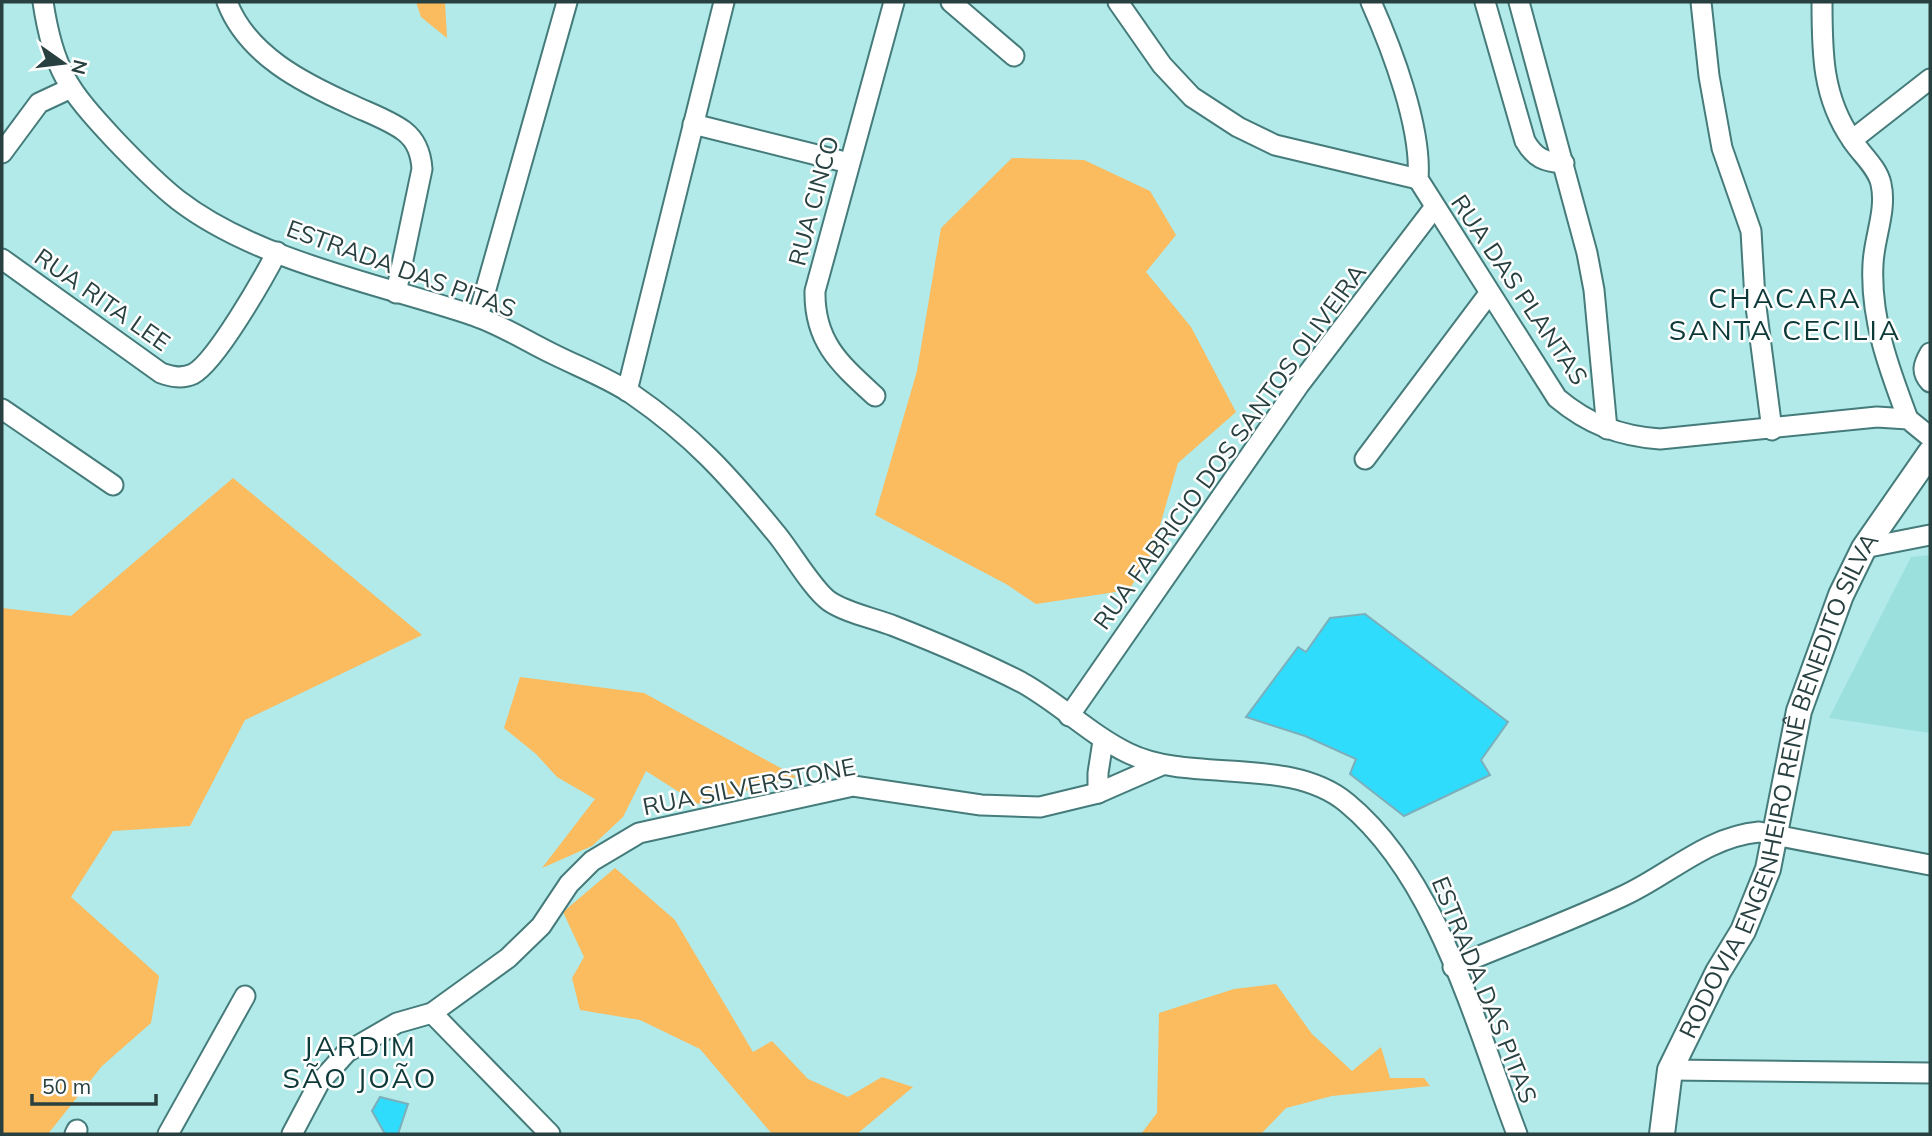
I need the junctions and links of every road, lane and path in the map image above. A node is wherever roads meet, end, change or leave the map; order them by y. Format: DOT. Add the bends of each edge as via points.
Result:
graph roads {
  1 [pos="43,2"];
  2 [pos="227,2"];
  3 [pos="568,2"];
  4 [pos="724,2"];
  5 [pos="894,2"];
  6 [pos="951,2"];
  7 [pos="1118,2"];
  8 [pos="1371,2"];
  9 [pos="1485,2"];
  10 [pos="1519,2"];
  11 [pos="1701,2"];
  12 [pos="1822,2"];
  13 [pos="1014,56"];
  14 [pos="1930,79"];
  15 [pos="69,89"];
  16 [pos="694,124"];
  17 [pos="1852,140"];
  18 [pos="2,153"];
  19 [pos="849,163"];
  20 [pos="1563,163"];
  21 [pos="1418,179"];
  22 [pos="1434,208"];
  23 [pos="277,252"];
  24 [pos="2,259"];
  25 [pos="396,293"];
  26 [pos="1488,295"];
  27 [pos="478,317"];
  28 [pos="1930,353"];
  29 [pos="1930,382"];
  30 [pos="627,391"];
  31 [pos="875,396"];
  32 [pos="2,409"];
  33 [pos="1908,419"];
  34 [pos="1606,429"];
  35 [pos="1772,430"];
  36 [pos="1930,437"];
  37 [pos="1930,453"];
  38 [pos="1365,459"];
  39 [pos="113,485"];
  40 [pos="1930,535"];
  41 [pos="1864,548"];
  42 [pos="1069,716"];
  43 [pos="1104,741"];
  44 [pos="1162,765"];
  45 [pos="1098,793"];
  46 [pos="1777,838"];
  47 [pos="1930,865"];
  48 [pos="1453,967"];
  49 [pos="245,996"];
  50 [pos="432,1013"];
  51 [pos="1670,1070"];
  52 [pos="1930,1073"];
  53 [pos="168,1134"];
  54 [pos="292,1134"];
  55 [pos="550,1134"];
  56 [pos="1517,1134"];
  57 [pos="1662,1134"];
  1 -- 15 [label="street, ESTRADA DAS PITAS" via="47,32"];
  2 -- 25 [label="street" via="245,33 293,76 406,132 421,154 422,169"];
  3 -- 27 [label="street"];
  4 -- 16 [label="street"];
  5 -- 19 [label="street, RUA CINCO"];
  6 -- 13 [label="street"];
  7 -- 21 [label="street" via="1140,37 1192,97 1238,127 1275,145"];
  8 -- 21 [label="street, RUA DAS PLANTAS" via="1407,102 1418,150"];
  9 -- 20 [label="street" via="1525,141 1532,153 1546,162"];
  10 -- 20 [label="street"];
  11 -- 35 [label="street" via="1722,148 1751,231"];
  12 -- 17 [label="street" via="1822,64 1827,89"];
  14 -- 17 [label="street"];
  15 -- 18 [label="street" via="39,103"];
  15 -- 23 [label="street, ESTRADA DAS PITAS" via="135,161 180,201 216,224"];
  16 -- 19 [label="street"];
  16 -- 30 [label="street"];
  17 -- 33 [label="street" via="1881,183 1872,264 1875,311 1884,353"];
  19 -- 31 [label="street, RUA CINCO" via="815,292 815,313 821,335 840,364"];
  20 -- 34 [label="street" via="1594,290"];
  21 -- 22 [label="street, RUA DAS PLANTAS"];
  22 -- 26 [label="street, RUA DAS PLANTAS"];
  22 -- 42 [label="street, RUA FABRICIO DOS SANTOS OLIVEIRA" via="1299,385"];
  23 -- 24 [label="street, RUA RITA LEE" via="205,365 191,375 176,377 161,373"];
  23 -- 25 [label="street, ESTRADA DAS PITAS"];
  25 -- 27 [label="street, ESTRADA DAS PITAS"];
  26 -- 34 [label="street, RUA DAS PLANTAS" via="1556,398"];
  26 -- 38 [label="street"];
  27 -- 30 [label="street, ESTRADA DAS PITAS"];
  28 -- 29 [label="street" via="1924,365"];
  30 -- 42 [label="street, ESTRADA DAS PITAS" via="684,432 730,475 829,601 1014,679"];
  32 -- 39 [label="street"];
  33 -- 35 [label="street, RUA DAS PLANTAS" via="1877,417"];
  33 -- 36 [label="street"];
  34 -- 35 [label="street, RUA DAS PLANTAS" via="1660,439"];
  37 -- 41 [label="main road, RODOVIA ENGENHEIRO RENÊ BENEDITO SILVA"];
  40 -- 41 [label="street"];
  41 -- 46 [label="main road, RODOVIA ENGENHEIRO RENÊ BENEDITO SILVA" via="1798,711"];
  42 -- 43 [label="street, ESTRADA DAS PITAS"];
  43 -- 44 [label="street, ESTRADA DAS PITAS"];
  43 -- 45 [label="street"];
  44 -- 45 [label="street, RUA SILVERSTONE"];
  44 -- 48 [label="street, ESTRADA DAS PITAS" via="1249,771 1310,784 1343,799 1394,850 1413,878"];
  45 -- 50 [label="street, RUA SILVERSTONE" via="1041,807 1014,808 853,786 639,833 592,861 525,943"];
  46 -- 47 [label="street"];
  46 -- 48 [label="street" via="1759,832 1717,841 1623,897"];
  46 -- 51 [label="main road, RODOVIA ENGENHEIRO RENÊ BENEDITO SILVA" via="1743,931"];
  48 -- 56 [label="street, ESTRADA DAS PITAS"];
  49 -- 53 [label="street"];
  50 -- 54 [label="street, RUA SILVERSTONE" via="397,1023 347,1052 319,1083"];
  50 -- 55 [label="street"];
  51 -- 52 [label="street"];
  51 -- 57 [label="main road, RODOVIA ENGENHEIRO RENÊ BENEDITO SILVA"];
}
